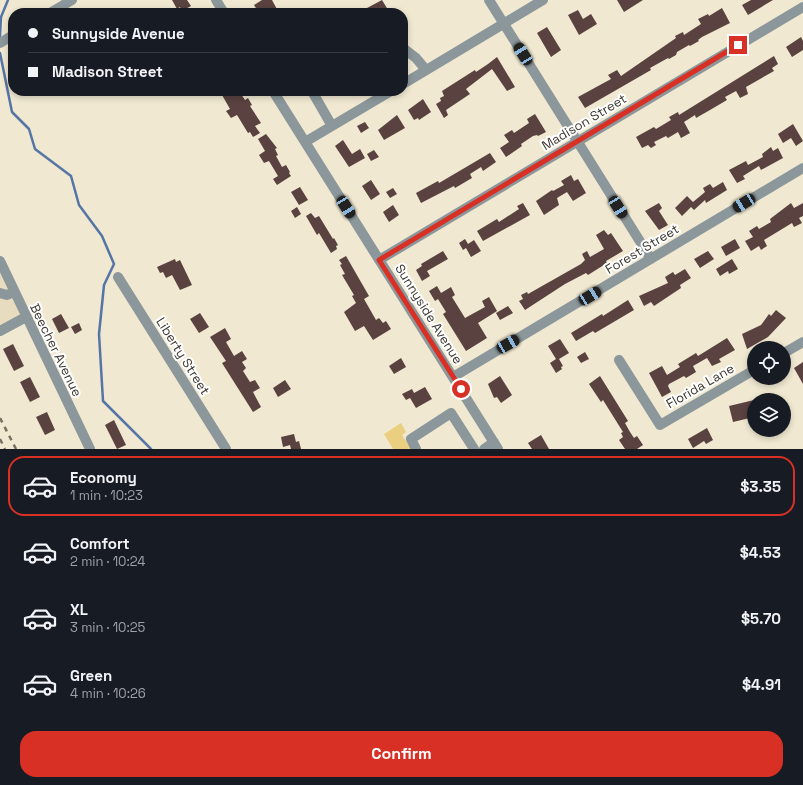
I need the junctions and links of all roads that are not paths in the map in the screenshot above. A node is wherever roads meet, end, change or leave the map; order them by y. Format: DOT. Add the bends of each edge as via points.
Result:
graph roads {
  1 [pos="72,0"];
  2 [pos="489,0"];
  3 [pos="543,0"];
  4 [pos="803,7"];
  5 [pos="58,8"];
  6 [pos="504,24"];
  7 [pos="408,52"];
  8 [pos="426,70"];
  9 [pos="408,81"];
  10 [pos="276,96"];
  11 [pos="315,96"];
  12 [pos="380,96"];
  13 [pos="332,126"];
  14 [pos="306,142"];
  15 [pos="577,142"];
  16 [pos="803,168"];
  17 [pos="651,259"];
  18 [pos="379,260"];
  19 [pos="0,263"];
  20 [pos="118,277"];
  21 [pos="14,292"];
  22 [pos="0,294"];
  23 [pos="26,317"];
  24 [pos="0,331"];
  25 [pos="803,342"];
  26 [pos="791,349"];
  27 [pos="619,360"];
  28 [pos="747,374"];
  29 [pos="453,378"];
  30 [pos="496,446"];
  31 [pos="90,449"];
  32 [pos="226,449"];
  33 [pos="416,449"];
  34 [pos="474,449"];
  35 [pos="484,449"];
  1 -- 5 [label="street"];
  2 -- 6 [label="street"];
  3 -- 6 [label="street"];
  4 -- 15 [label="street, Madison Street"];
  6 -- 8 [label="street"];
  6 -- 15 [label="street"];
  7 -- 8 [label="street"];
  8 -- 9 [label="street"];
  10 -- 14 [label="street, Sunnyside Avenue"];
  11 -- 13 [label="street"];
  12 -- 13 [label="street"];
  13 -- 14 [label="street"];
  14 -- 18 [label="street, Sunnyside Avenue"];
  15 -- 17 [label="street"];
  15 -- 18 [label="street, Madison Street"];
  16 -- 17 [label="street, Forest Street"];
  17 -- 29 [label="street, Forest Street"];
  18 -- 29 [label="street, Sunnyside Avenue"];
  19 -- 21 [label="street, Beecher Avenue"];
  20 -- 32 [label="street, Liberty Street"];
  21 -- 22 [label="street"];
  21 -- 23 [label="street, Beecher Avenue"];
  23 -- 24 [label="street"];
  23 -- 31 [label="street, Beecher Avenue"];
  25 -- 26 [label="street"];
  27 -- 28 [label="street, Florida Lane" via="660,425"];
  29 -- 30 [label="street, Sunnyside Avenue"];
  30 -- 35 [label="street"];
  33 -- 34 [label="street" via="411,439 451,413"];
}
